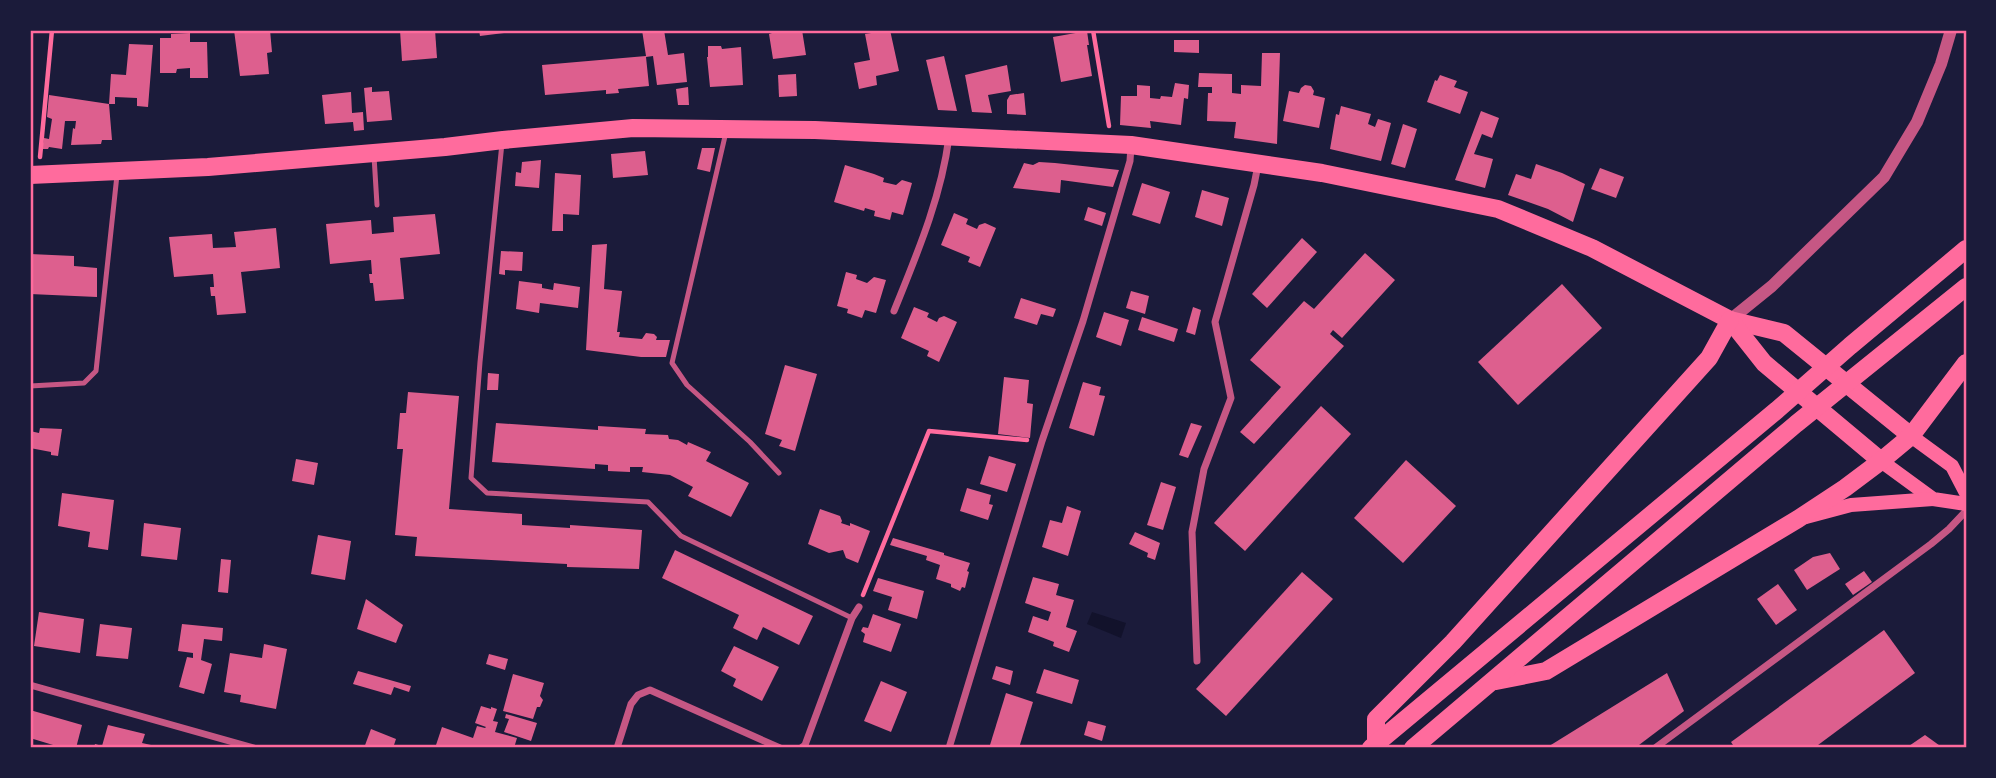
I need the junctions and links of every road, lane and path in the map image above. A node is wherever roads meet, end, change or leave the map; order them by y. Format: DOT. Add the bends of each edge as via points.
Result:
graph roads {
  1 [pos="52,30"];
  2 [pos="1093,30"];
  3 [pos="1951,30"];
  4 [pos="727,129"];
  5 [pos="949,136"];
  6 [pos="503,140"];
  7 [pos="1112,145"];
  8 [pos="1131,145"];
  9 [pos="374,153"];
  10 [pos="1258,163"];
  11 [pos="117,172"];
  12 [pos="34,175"];
  13 [pos="377,205"];
  14 [pos="1966,249"];
  15 [pos="1966,287"];
  16 [pos="894,311"];
  17 [pos="1730,320"];
  18 [pos="1966,363"];
  19 [pos="30,386"];
  20 [pos="1911,436"];
  21 [pos="1042,441"];
  22 [pos="1881,461"];
  23 [pos="779,473"];
  24 [pos="1966,493"];
  25 [pos="1933,499"];
  26 [pos="1966,503"];
  27 [pos="1966,511"];
  28 [pos="1798,519"];
  29 [pos="859,607"];
  30 [pos="852,618"];
  31 [pos="1197,662"];
  32 [pos="1492,682"];
  33 [pos="30,685"];
  34 [pos="1374,746"];
  35 [pos="254,748"];
  36 [pos="617,748"];
  37 [pos="780,748"];
  38 [pos="801,748"];
  39 [pos="949,748"];
  40 [pos="1413,748"];
  41 [pos="1655,748"];
  1 -- 12 [label="path"];
  2 -- 7 [label="path"];
  3 -- 17 [label="street" via="1917,122 1884,177 1772,286"];
  4 -- 5 [label="main road"];
  4 -- 6 [label="main road" via="633,128"];
  4 -- 23 [label="lane" via="672,363 687,385"];
  5 -- 7 [label="main road"];
  5 -- 16 [label="street" via="928,226"];
  6 -- 9 [label="main road"];
  6 -- 30 [label="lane" via="471,478 487,493 648,502 681,536"];
  7 -- 8 [label="main road"];
  8 -- 10 [label="main road"];
  8 -- 21 [label="street" via="1083,321"];
  9 -- 11 [label="main road"];
  9 -- 13 [label="lane"];
  10 -- 17 [label="main road" via="1498,209 1592,248"];
  10 -- 31 [label="street" via="1215,322 1231,398 1204,469 1192,532"];
  11 -- 12 [label="main road"];
  11 -- 19 [label="lane" via="96,371 84,383"];
  14 -- 34 [label="main road"];
  15 -- 32 [label="main road" via="1796,424"];
  17 -- 20 [label="main road" via="1784,333"];
  17 -- 22 [label="main road" via="1765,363"];
  17 -- 34 [label="main road" via="1709,358 1453,642 1376,719"];
  18 -- 20 [label="main road"];
  20 -- 22 [label="main road"];
  20 -- 24 [label="main road" via="1952,466"];
  21 -- 29 [label="path" via="929,431"];
  21 -- 39 [label="street"];
  22 -- 25 [label="main road"];
  22 -- 28 [label="main road"];
  25 -- 26 [label="main road"];
  25 -- 28 [label="main road" via="1851,505"];
  27 -- 41 [label="street" via="1931,544"];
  28 -- 32 [label="main road" via="1546,671"];
  29 -- 30 [label="street"];
  30 -- 38 [label="street"];
  32 -- 40 [label="main road"];
  33 -- 35 [label="street"];
  36 -- 37 [label="street" via="631,704 650,690"];
}
